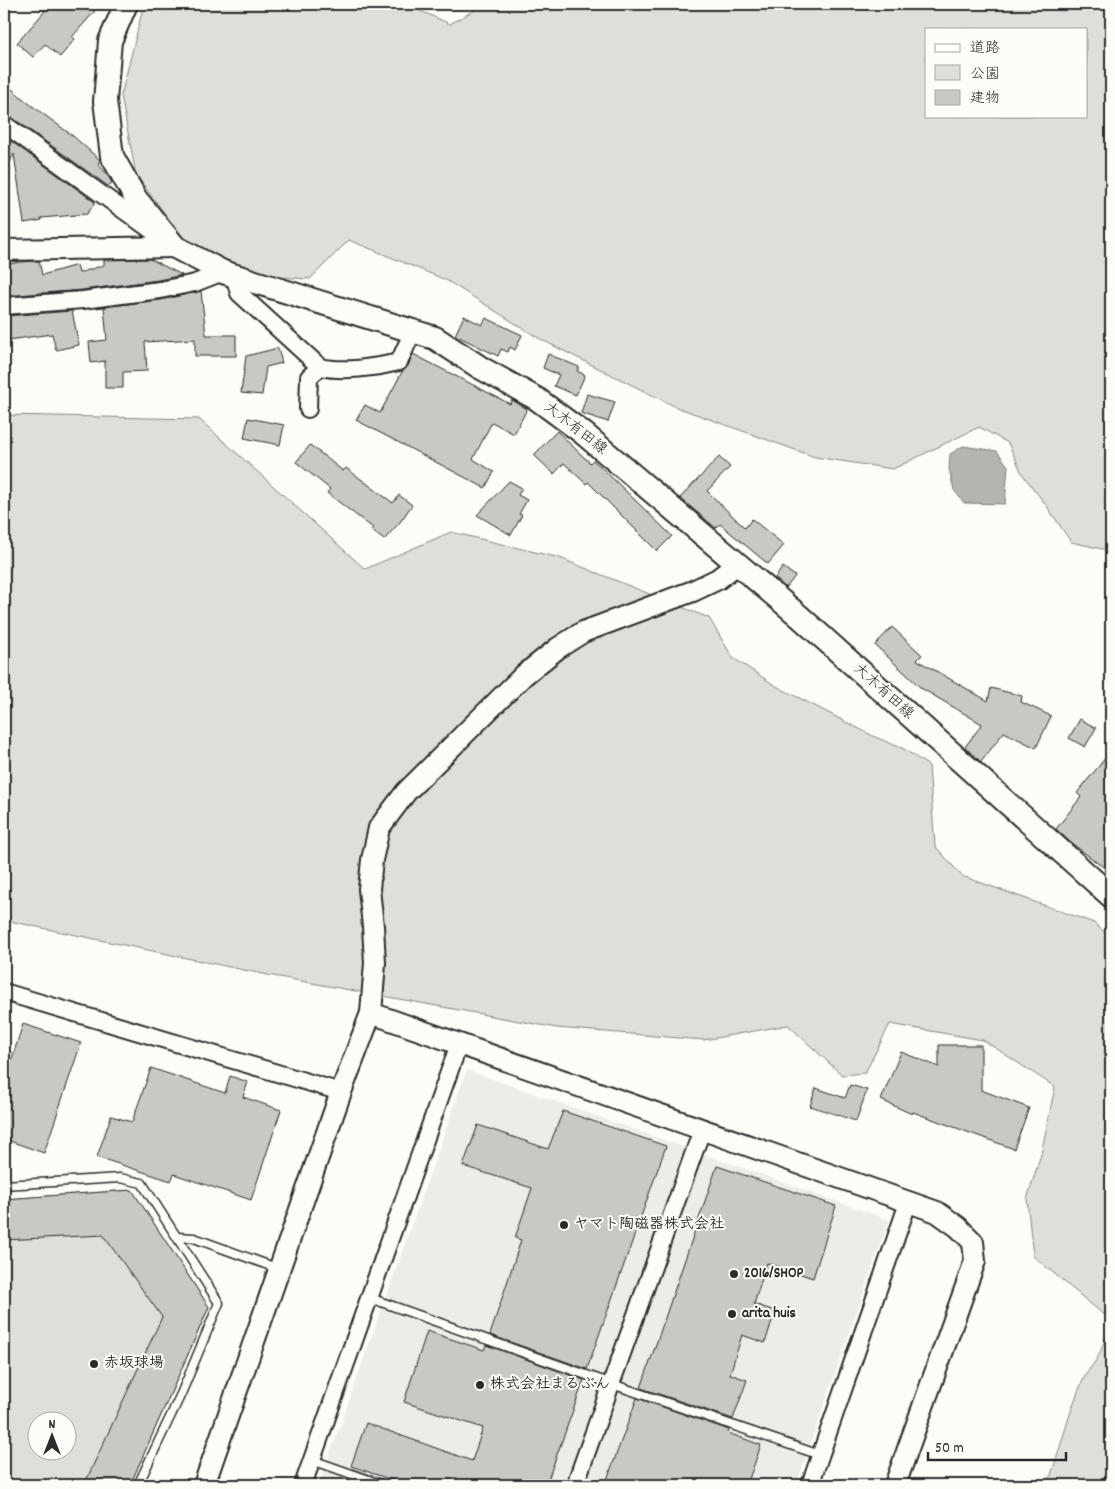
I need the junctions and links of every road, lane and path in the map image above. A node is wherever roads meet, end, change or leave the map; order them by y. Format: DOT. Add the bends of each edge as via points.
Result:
graph roads {
  1 [pos="126,4"];
  2 [pos="4,124"];
  3 [pos="175,247"];
  4 [pos="4,250"];
  5 [pos="228,274"];
  6 [pos="4,306"];
  7 [pos="412,331"];
  8 [pos="320,367"];
  9 [pos="308,410"];
  10 [pos="737,564"];
  11 [pos="1111,896"];
  12 [pos="4,992"];
  13 [pos="371,1013"];
  14 [pos="459,1044"];
  15 [pos="341,1092"];
  16 [pos="702,1130"];
  17 [pos="4,1185"];
  18 [pos="908,1203"];
  19 [pos="177,1237"];
  20 [pos="279,1269"];
  21 [pos="370,1298"];
  22 [pos="612,1384"];
  23 [pos="820,1455"];
  24 [pos="312,1460"];
  25 [pos="138,1485"];
  26 [pos="204,1485"];
  27 [pos="303,1485"];
  28 [pos="383,1485"];
  29 [pos="576,1485"];
  30 [pos="810,1485"];
  31 [pos="895,1485"];
  1 -- 3 [label="main road, 大木有田線" via="110,41 105,101 112,156 136,199"];
  2 -- 3 [label="street"];
  3 -- 4 [label="street"];
  3 -- 5 [label="main road, 大木有田線"];
  5 -- 6 [label="street" via="160,290"];
  5 -- 7 [label="main road, 大木有田線"];
  5 -- 8 [label="street" via="239,292"];
  7 -- 8 [label="street" via="399,362 381,367"];
  7 -- 10 [label="main road, 大木有田線" via="434,338 537,399 583,433"];
  8 -- 9 [label="street" via="309,377"];
  10 -- 11 [label="main road, 大木有田線"];
  10 -- 13 [label="street" via="718,579 583,632 558,648 524,675 406,792 379,828 372,860 369,889 375,963"];
  12 -- 15 [label="street"];
  13 -- 14 [label="street"];
  13 -- 15 [label="street"];
  14 -- 16 [label="street"];
  14 -- 21 [label="street"];
  15 -- 20 [label="street"];
  16 -- 18 [label="street"];
  16 -- 22 [label="street"];
  17 -- 19 [label="lane" via="120,1178 142,1183"];
  18 -- 23 [label="street"];
  18 -- 31 [label="street" via="937,1212 958,1227 973,1242 975,1261"];
  19 -- 20 [label="lane" via="194,1238"];
  19 -- 25 [label="lane" via="220,1303"];
  20 -- 26 [label="street"];
  21 -- 22 [label="lane"];
  21 -- 24 [label="street"];
  22 -- 23 [label="lane"];
  22 -- 29 [label="street"];
  23 -- 30 [label="street"];
  24 -- 27 [label="street"];
  24 -- 28 [label="lane"];
}
